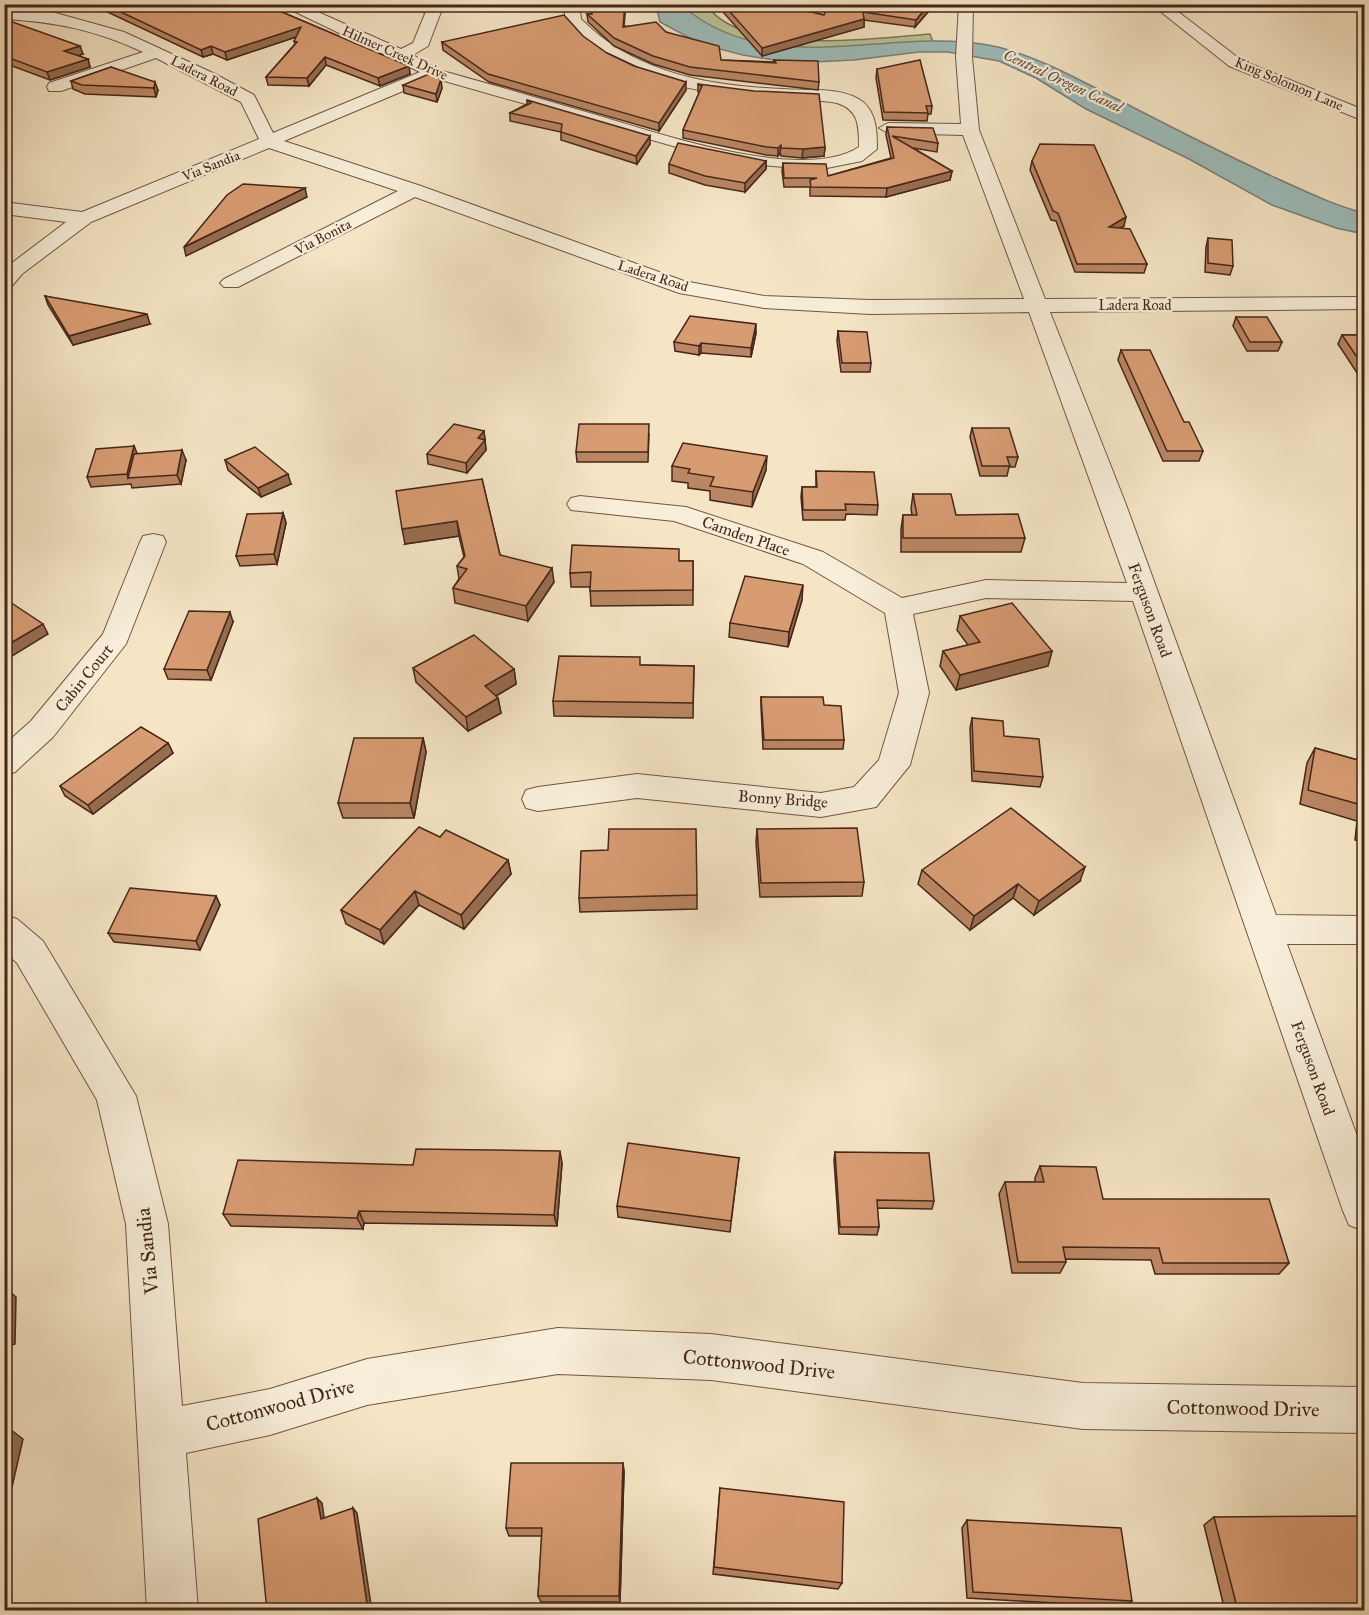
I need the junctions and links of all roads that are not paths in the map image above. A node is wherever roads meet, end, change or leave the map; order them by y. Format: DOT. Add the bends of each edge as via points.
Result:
graph roads {
  1 [pos="286,4"];
  2 [pos="437,4"];
  3 [pos="572,4"];
  4 [pos="966,4"];
  5 [pos="1158,4"];
  6 [pos="4,14"];
  7 [pos="157,53"];
  8 [pos="401,55"];
  9 [pos="433,73"];
  10 [pos="56,87"];
  11 [pos="1365,116"];
  12 [pos="868,127"];
  13 [pos="970,130"];
  14 [pos="269,142"];
  15 [pos="414,190"];
  16 [pos="4,208"];
  17 [pos="84,218"];
  18 [pos="4,283"];
  19 [pos="231,283"];
  20 [pos="1365,303"];
  21 [pos="1039,305"];
  22 [pos="580,504"];
  23 [pos="153,542"];
  24 [pos="1143,592"];
  25 [pos="898,608"];
  26 [pos="4,764"];
  27 [pos="538,799"];
  28 [pos="4,929"];
  29 [pos="1264,929"];
  30 [pos="1365,930"];
  31 [pos="1365,1211"];
  32 [pos="1365,1410"];
  33 [pos="162,1434"];
  34 [pos="172,1611"];
  1 -- 8 [label="street, Hilmer Creek Drive"];
  2 -- 8 [label="street" via="420,46"];
  3 -- 12 [label="street" via="573,20 594,41 640,67 730,89 848,101 865,115"];
  4 -- 13 [label="street, Ferguson Road" via="964,49"];
  5 -- 11 [label="street, King Solomon Lane" via="1235,63"];
  6 -- 7 [label="street, Ladera Road" via="86,24"];
  7 -- 10 [label="street"];
  7 -- 14 [label="street, Ladera Road" via="248,99"];
  8 -- 9 [label="street, Hilmer Creek Drive"];
  9 -- 12 [label="street, Hilmer Creek Drive" via="713,154 751,160 823,164 855,159 868,149"];
  9 -- 14 [label="street, Via Sandia"];
  12 -- 13 [label="street"];
  13 -- 21 [label="street, Ferguson Road"];
  14 -- 15 [label="street, Ladera Road"];
  14 -- 17 [label="street, Via Sandia"];
  15 -- 19 [label="street, Via Bonita"];
  15 -- 21 [label="street, Ladera Road" via="690,289 764,302 835,306"];
  16 -- 17 [label="street"];
  17 -- 18 [label="street, Via Sandia" via="15,270"];
  20 -- 21 [label="street, Ladera Road"];
  21 -- 24 [label="street, Ferguson Road"];
  22 -- 25 [label="street, Camden Place" via="677,513 813,558"];
  23 -- 26 [label="street, Cabin Court" via="116,638 42,729"];
  24 -- 25 [label="street" via="986,589"];
  24 -- 29 [label="street, Ferguson Road"];
  25 -- 27 [label="street, Bonny Bridge" via="914,693 894,765 864,798 820,805 637,786"];
  28 -- 33 [label="street, Via Sandia" via="30,952 116,1096 147,1224"];
  29 -- 30 [label="street"];
  29 -- 31 [label="street, Ferguson Road"];
  32 -- 33 [label="street, Cottonwood Drive" via="1083,1406 711,1357 558,1351 367,1382 270,1412"];
  33 -- 34 [label="street, Via Sandia"];
}
